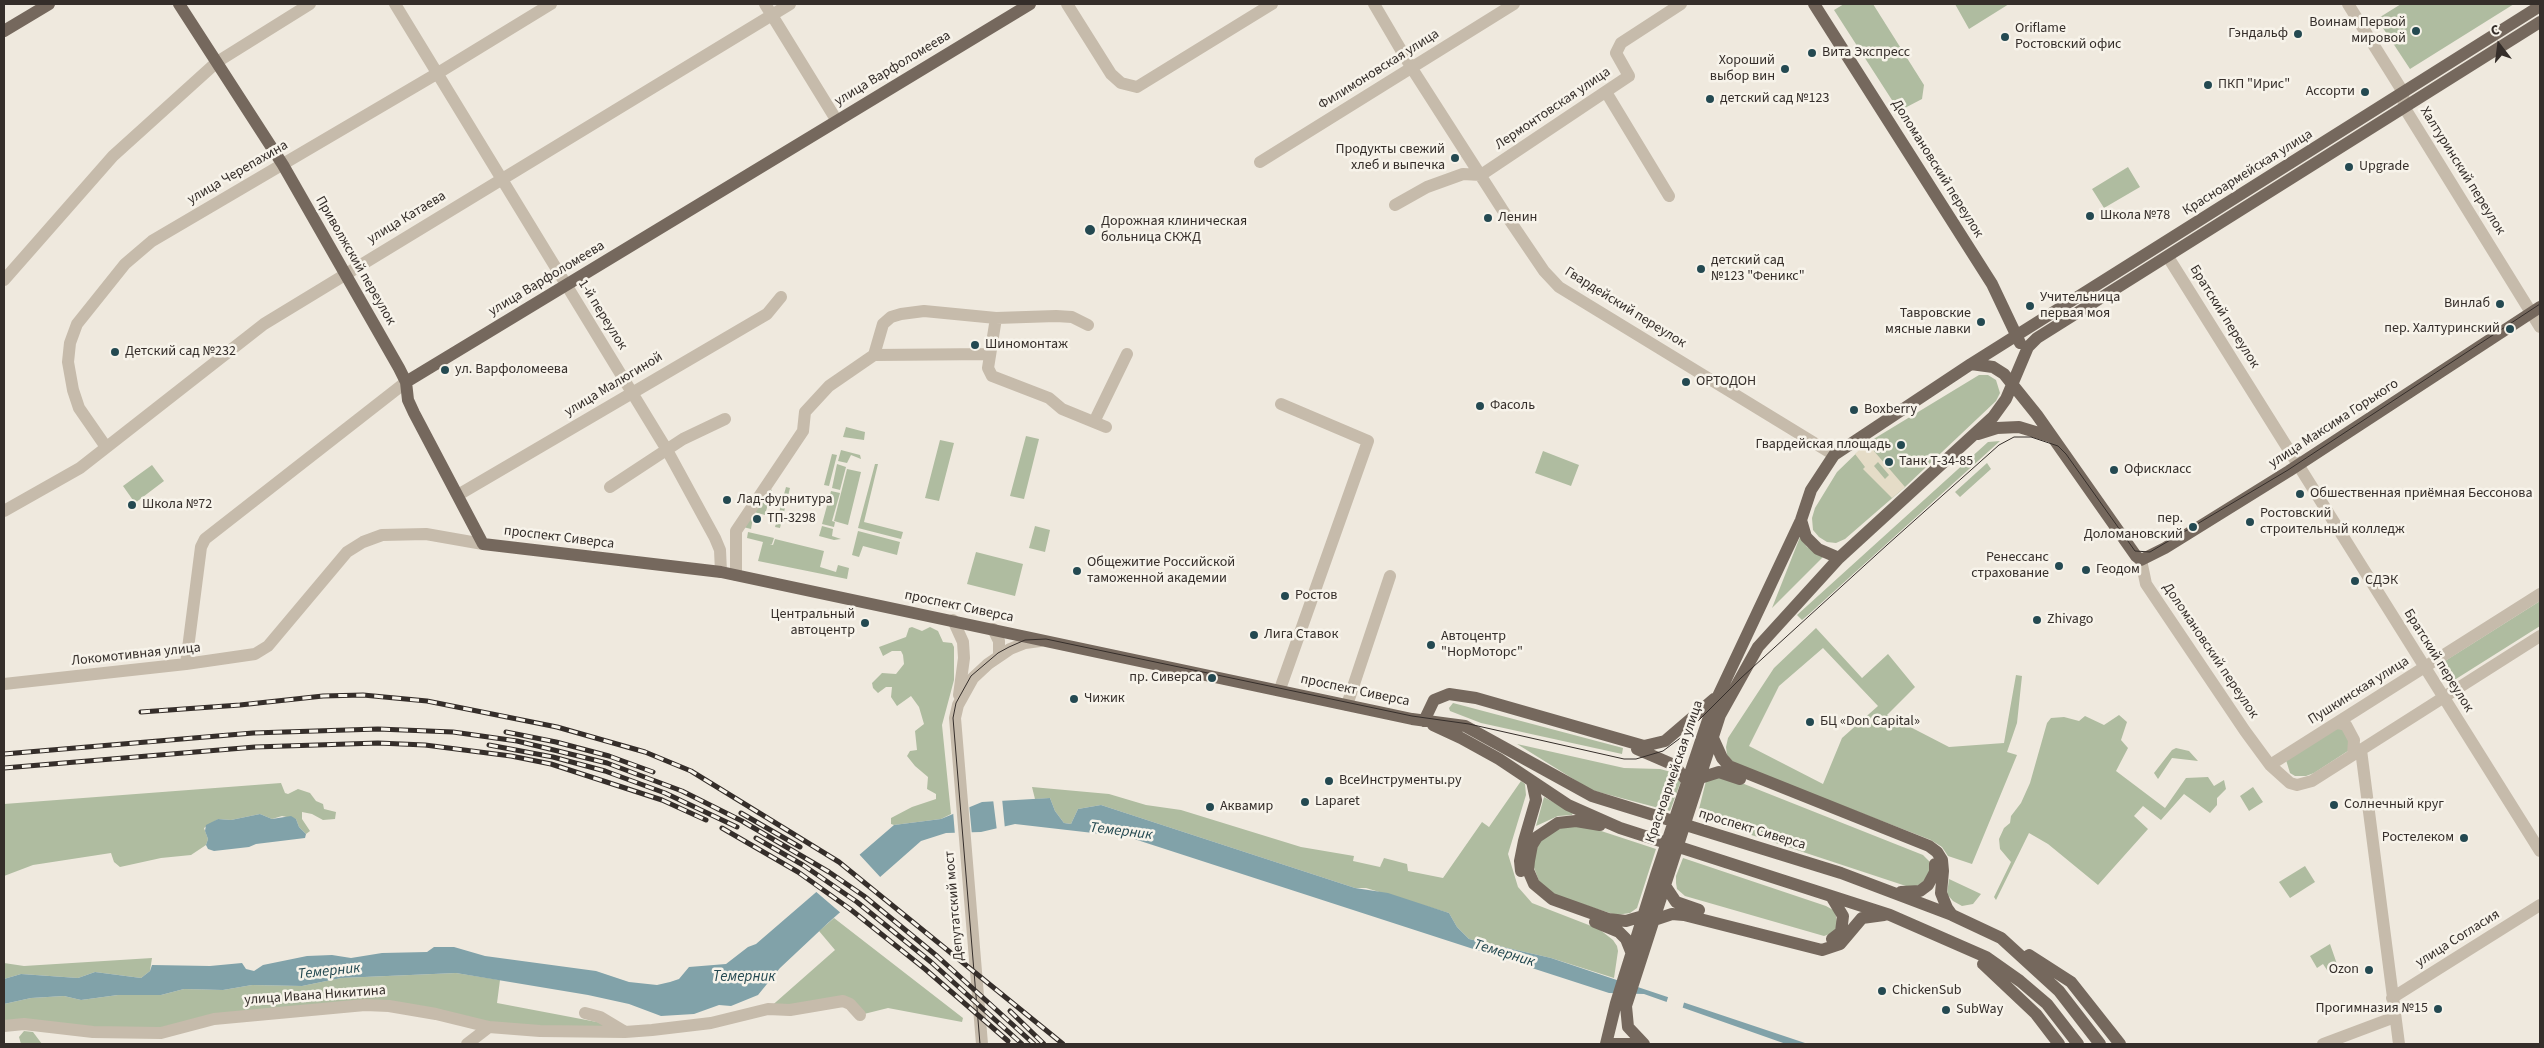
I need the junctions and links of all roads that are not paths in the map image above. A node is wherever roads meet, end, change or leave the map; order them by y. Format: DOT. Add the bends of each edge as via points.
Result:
graph roads {
  1 [pos="49,4"];
  2 [pos="179,4"];
  3 [pos="310,4"];
  4 [pos="395,4"];
  5 [pos="551,4"];
  6 [pos="790,4"];
  7 [pos="1030,4"];
  8 [pos="1067,4"];
  9 [pos="1272,4"];
  10 [pos="1374,4"];
  11 [pos="1514,4"];
  12 [pos="1681,4"];
  13 [pos="1814,4"];
  14 [pos="2348,4"];
  15 [pos="2540,6"];
  16 [pos="769,9"];
  17 [pos="2540,22"];
  18 [pos="4,31"];
  19 [pos="217,62"];
  20 [pos="1411,67"];
  21 [pos="438,74"];
  22 [pos="1606,92"];
  23 [pos="2403,92"];
  24 [pos="2404,107"];
  25 [pos="837,121"];
  26 [pos="1260,162"];
  27 [pos="283,165"];
  28 [pos="1481,176"];
  29 [pos="503,178"];
  30 [pos="1669,196"];
  31 [pos="1395,205"];
  32 [pos="2168,257"];
  33 [pos="344,273"];
  34 [pos="4,280"];
  35 [pos="566,285"];
  36 [pos="781,297"];
  37 [pos="2536,310"];
  38 [pos="996,318"];
  39 [pos="1088,325"];
  40 [pos="2540,327"];
  41 [pos="2017,336"];
  42 [pos="990,354"];
  43 [pos="1127,354"];
  44 [pos="874,355"];
  45 [pos="2024,355"];
  46 [pos="1971,364"];
  47 [pos="406,382"];
  48 [pos="2013,384"];
  49 [pos="632,392"];
  50 [pos="1281,404"];
  51 [pos="725,419"];
  52 [pos="1976,435"];
  53 [pos="2052,437"];
  54 [pos="106,447"];
  55 [pos="667,450"];
  56 [pos="1834,455"];
  57 [pos="2299,466"];
  58 [pos="610,487"];
  59 [pos="458,495"];
  60 [pos="4,511"];
  61 [pos="1801,520"];
  62 [pos="483,544"];
  63 [pos="1839,558"];
  64 [pos="2141,560"];
  65 [pos="721,572"];
  66 [pos="736,575"];
  67 [pos="1390,576"];
  68 [pos="2540,594"];
  69 [pos="953,620"];
  70 [pos="993,629"];
  71 [pos="2540,636"];
  72 [pos="1045,641"];
  73 [pos="999,655"];
  74 [pos="186,664"];
  75 [pos="2424,668"];
  76 [pos="4,684"];
  77 [pos="1280,689"];
  78 [pos="1462,696"];
  79 [pos="1718,696"];
  80 [pos="2443,697"];
  81 [pos="958,705"];
  82 [pos="1347,705"];
  83 [pos="1424,721"];
  84 [pos="2337,723"];
  85 [pos="1713,738"];
  86 [pos="2357,752"];
  87 [pos="2281,758"];
  88 [pos="2270,765"];
  89 [pos="2282,777"];
  90 [pos="1532,781"];
  91 [pos="1692,785"];
  92 [pos="1620,828"];
  93 [pos="2540,851"];
  94 [pos="1662,879"];
  95 [pos="1894,892"];
  96 [pos="1831,896"];
  97 [pos="2540,905"];
  98 [pos="1890,915"];
  99 [pos="1952,915"];
  100 [pos="1648,918"];
  101 [pos="2001,938"];
  102 [pos="1952,942"];
  103 [pos="1633,960"];
  104 [pos="2392,998"];
  105 [pos="1621,1004"];
  106 [pos="585,1013"];
  107 [pos="860,1015"];
  108 [pos="2395,1018"];
  109 [pos="4,1026"];
  110 [pos="489,1027"];
  111 [pos="625,1032"];
  112 [pos="467,1044"];
  113 [pos="982,1044"];
  114 [pos="1606,1044"];
  115 [pos="1614,1044"];
  116 [pos="1638,1044"];
  117 [pos="1644,1044"];
  118 [pos="2059,1044"];
  119 [pos="2078,1044"];
  120 [pos="2100,1044"];
  121 [pos="2120,1044"];
  122 [pos="2323,1044"];
  123 [pos="2398,1044"];
  1 -- 18 [label="main road"];
  2 -- 19 [label="main road, Приволжский переулок"];
  3 -- 19 [label="street"];
  4 -- 21 [label="street, 1-й переулок"];
  5 -- 21 [label="street, улица Черепахина"];
  6 -- 16 [label="street, улица Катаева"];
  7 -- 25 [label="main road, улица Варфоломеева"];
  8 -- 9 [label="street" via="1112,74 1121,84 1137,87"];
  10 -- 20 [label="street, Гвардейский переулок"];
  11 -- 20 [label="street, Филимоновская улица"];
  12 -- 22 [label="street, Лермонтовская улица" via="1621,43 1616,53 1629,76"];
  13 -- 41 [label="main road, Доломановский переулок" via="1992,284"];
  14 -- 23 [label="street, Халтуринский переулок"];
  15 -- 23 [label="main road, Красноармейская улица"];
  16 -- 25 [label="street"];
  16 -- 29 [label="street, улица Катаева"];
  17 -- 24 [label="main road, Красноармейская улица"];
  19 -- 27 [label="main road, Приволжский переулок"];
  19 -- 34 [label="street" via="113,156"];
  20 -- 26 [label="street, Филимоновская улица"];
  20 -- 28 [label="street, Гвардейский переулок"];
  21 -- 27 [label="street, улица Черепахина"];
  21 -- 29 [label="street, 1-й переулок"];
  22 -- 28 [label="street, Лермонтовская улица"];
  22 -- 30 [label="street"];
  23 -- 24 [label="street, Халтуринский переулок"];
  23 -- 41 [label="main road, Красноармейская улица"];
  24 -- 32 [label="main road, Красноармейская улица"];
  24 -- 37 [label="street, Халтуринский переулок"];
  25 -- 35 [label="main road, улица Варфоломеева"];
  27 -- 33 [label="main road, Приволжский переулок"];
  27 -- 54 [label="street, улица Черепахина" via="152,241 124,264 77,324 68,362 73,390 79,408"];
  28 -- 31 [label="street" via="1462,174"];
  28 -- 56 [label="street, Гвардейский переулок" via="1544,272 1559,287"];
  29 -- 33 [label="street, улица Катаева"];
  29 -- 35 [label="street, 1-й переулок"];
  32 -- 45 [label="main road, Красноармейская улица" via="2037,338"];
  32 -- 57 [label="street, Братский переулок"];
  33 -- 47 [label="main road, Приволжский переулок"];
  33 -- 54 [label="street, улица Катаева" via="264,324"];
  35 -- 47 [label="main road, улица Варфоломеева"];
  35 -- 49 [label="street, 1-й переулок"];
  36 -- 49 [label="street, улица Малюгиной" via="767,314"];
  37 -- 40 [label="street, Халтуринский переулок"];
  37 -- 57 [label="main road, улица Максима Горького"];
  38 -- 39 [label="street" via="1072,317"];
  38 -- 42 [label="street"];
  38 -- 44 [label="street" via="924,311 900,314 883,324"];
  41 -- 45 [label="main road, Доломановский переулок"];
  41 -- 46 [label="main road, Красноармейская улица"];
  42 -- 43 [label="street" via="988,370 992,376 1049,398 1062,410 1100,424"];
  42 -- 44 [label="street"];
  44 -- 66 [label="street" via="829,386 805,412 803,431 736,530"];
  45 -- 48 [label="main road"];
  46 -- 48 [label="main road" via="1997,369"];
  46 -- 56 [label="main road"];
  47 -- 59 [label="main road, Приволжский переулок" via="408,400"];
  47 -- 74 [label="street, улица Варфоломеева" via="205,539 201,547"];
  48 -- 52 [label="main road" via="1993,417"];
  48 -- 53 [label="main road, Доломановский переулок"];
  49 -- 55 [label="street, 1-й переулок"];
  49 -- 59 [label="street, улица Малюгиной"];
  50 -- 77 [label="street" via="1368,441"];
  51 -- 55 [label="street"];
  52 -- 53 [label="main road" via="1997,428 2019,427"];
  52 -- 63 [label="main road"];
  53 -- 64 [label="main road, Доломановский переулок"];
  54 -- 60 [label="street, улица Катаева" via="80,468"];
  55 -- 58 [label="street"];
  55 -- 65 [label="street, 1-й переулок" via="716,538"];
  56 -- 61 [label="main road" via="1811,490"];
  57 -- 64 [label="main road, улица Максима Горького"];
  57 -- 75 [label="street, Братский переулок"];
  59 -- 62 [label="main road, Приволжский переулок"];
  61 -- 63 [label="main road" via="1806,537 1818,549"];
  61 -- 79 [label="main road, Красноармейская улица"];
  62 -- 65 [label="main road, проспект Сиверса"];
  62 -- 74 [label="street, Локомотивная улица" via="426,534 382,535 363,542 330,569 268,646 255,654"];
  63 -- 85 [label="main road, Красноармейская улица" via="1758,648 1720,715"];
  64 -- 88 [label="street, Доломановский переулок" via="2146,584"];
  65 -- 66 [label="main road, проспект Сиверса"];
  66 -- 69 [label="main road, проспект Сиверса"];
  67 -- 82 [label="street"];
  68 -- 75 [label="street, Пушкинская улица"];
  69 -- 70 [label="main road, проспект Сиверса"];
  69 -- 81 [label="street, Депутатский мост" via="961,633 964,658"];
  70 -- 72 [label="main road, проспект Сиверса"];
  70 -- 73 [label="street" via="999,641"];
  71 -- 80 [label="street"];
  72 -- 73 [label="street" via="1025,642"];
  72 -- 77 [label="main road, проспект Сиверса"];
  73 -- 81 [label="street" via="973,678"];
  74 -- 76 [label="street, Локомотивная улица"];
  75 -- 80 [label="street, Братский переулок"];
  75 -- 84 [label="street, Пушкинская улица"];
  77 -- 82 [label="main road, проспект Сиверса"];
  78 -- 79 [label="main road" via="1644,746 1665,741"];
  78 -- 83 [label="main road" via="1438,696 1430,704"];
  78 -- 91 [label="main road" via="1654,754 1674,765"];
  79 -- 91 [label="main road, Красноармейская улица"];
  80 -- 86 [label="street"];
  80 -- 93 [label="street, Братский переулок"];
  81 -- 113 [label="street, Депутатский мост" via="955,728"];
  82 -- 83 [label="main road, проспект Сиверса"];
  83 -- 90 [label="main road, проспект Сиверса" via="1475,745"];
  83 -- 95 [label="main road, проспект Сиверса" via="1475,730 1592,796"];
  84 -- 86 [label="street" via="2346,726"];
  84 -- 87 [label="street, Пушкинская улица"];
  85 -- 91 [label="main road, Красноармейская улица"];
  85 -- 99 [label="main road" via="1729,766 1929,846 1942,860 1942,893"];
  86 -- 89 [label="street" via="2312,781 2297,785"];
  86 -- 104 [label="street"];
  87 -- 88 [label="street, Пушкинская улица"];
  87 -- 89 [label="street"];
  88 -- 89 [label="street, Доломановский переулок"];
  90 -- 92 [label="main road, проспект Сиверса" via="1568,805"];
  90 -- 103 [label="main road" via="1536,800 1520,860 1527,887 1551,908 1619,932 1626,939"];
  91 -- 94 [label="main road, Красноармейская улица"];
  91 -- 95 [label="main road" via="1719,772 1729,774 1928,853 1935,865 1928,885 1920,891"];
  92 -- 96 [label="main road, проспект Сиверса"];
  92 -- 100 [label="main road" via="1576,821 1558,823 1537,837 1532,845 1528,870 1538,889 1552,900 1608,918 1626,921"];
  94 -- 96 [label="main road" via="1671,896 1686,907 1821,942 1836,937 1842,929 1843,916"];
  94 -- 100 [label="main road, Красноармейская улица"];
  95 -- 99 [label="main road, проспект Сиверса"];
  96 -- 98 [label="main road, проспект Сиверса"];
  97 -- 104 [label="street, улица Согласия"];
  98 -- 100 [label="main road" via="1862,918 1840,944 1822,950 1684,915"];
  98 -- 102 [label="main road, проспект Сиверса"];
  99 -- 101 [label="main road, проспект Сиверса"];
  100 -- 103 [label="main road, Красноармейская улица"];
  101 -- 120 [label="main road, проспект Сиверса" via="2059,991"];
  101 -- 121 [label="main road" via="2072,982"];
  102 -- 118 [label="main road" via="1988,967 2036,1014"];
  102 -- 119 [label="main road, проспект Сиверса" via="1986,957 2020,981 2047,1004"];
  103 -- 105 [label="main road, Красноармейская улица"];
  104 -- 108 [label="street"];
  105 -- 114 [label="main road, Красноармейская улица"];
  105 -- 117 [label="main road" via="1628,1027"];
  106 -- 111 [label="street" via="600,1016"];
  107 -- 111 [label="street, улица Ивана Никитина" via="850,1004 834,1002 790,1010 768,1009 711,1023"];
  108 -- 122 [label="street"];
  108 -- 123 [label="street"];
  109 -- 110 [label="street, улица Ивана Никитина" via="24,1024 93,1032 160,1033 214,1019 366,1005 436,1014"];
  110 -- 111 [label="street, улица Ивана Никитина"];
  110 -- 112 [label="street"];
  115 -- 116 [label="main road"];
}
